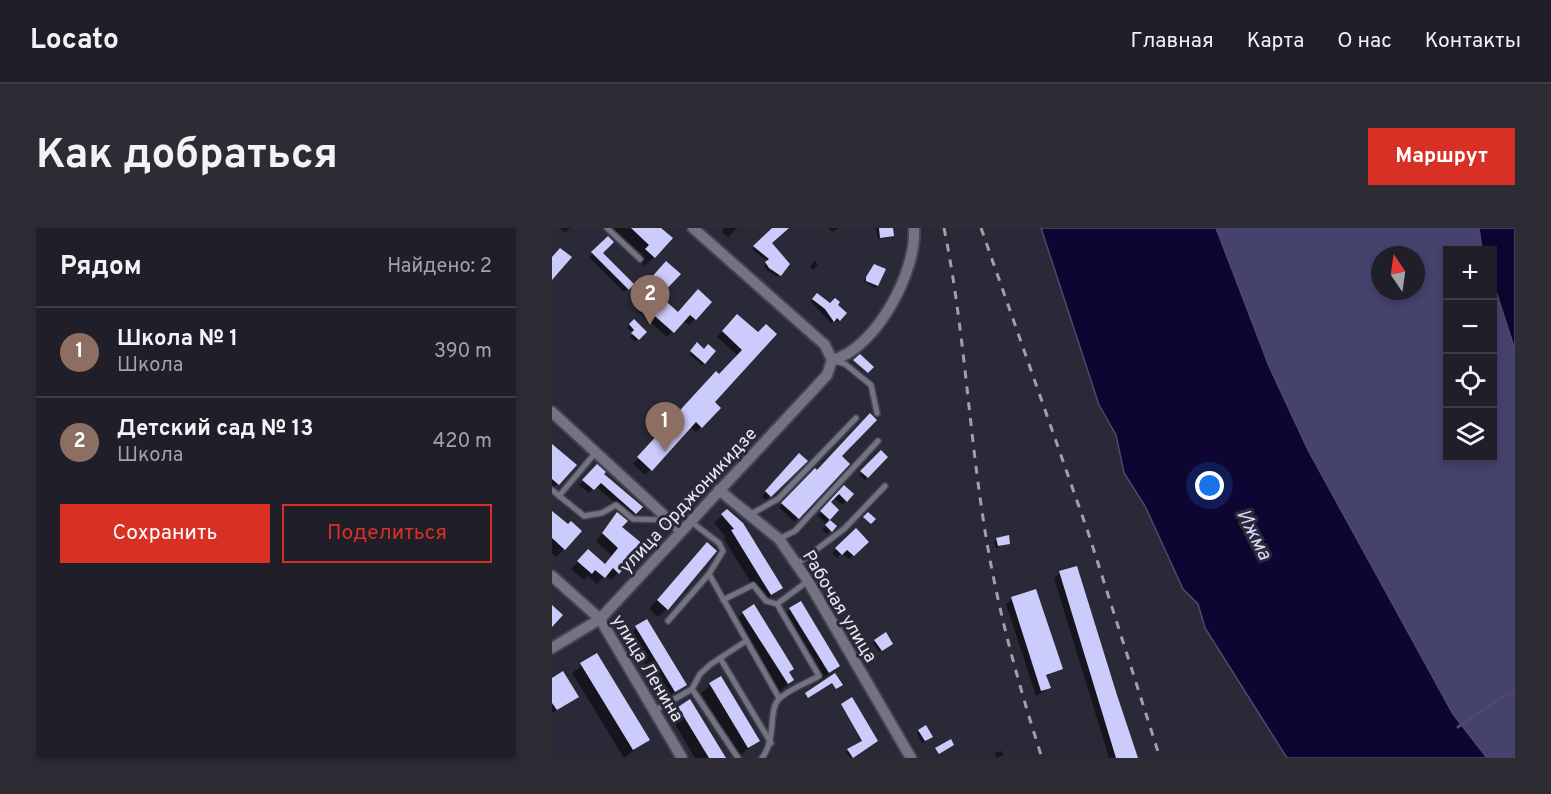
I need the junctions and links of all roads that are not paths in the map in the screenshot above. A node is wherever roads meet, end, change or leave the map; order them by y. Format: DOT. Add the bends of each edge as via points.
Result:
graph roads {
  1 [pos="607,228"];
  2 [pos="693,228"];
  3 [pos="914,228"];
  4 [pos="640,259"];
  5 [pos="831,360"];
  6 [pos="552,412"];
  7 [pos="877,413"];
  8 [pos="856,418"];
  9 [pos="878,441"];
  10 [pos="597,451"];
  11 [pos="885,486"];
  12 [pos="552,490"];
  13 [pos="719,490"];
  14 [pos="559,496"];
  15 [pos="749,515"];
  16 [pos="669,520"];
  17 [pos="690,521"];
  18 [pos="681,531"];
  19 [pos="779,539"];
  20 [pos="796,564"];
  21 [pos="709,574"];
  22 [pos="552,576"];
  23 [pos="808,581"];
  24 [pos="723,600"];
  25 [pos="777,604"];
  26 [pos="600,619"];
  27 [pos="668,621"];
  28 [pos="746,641"];
  29 [pos="555,642"];
  30 [pos="720,658"];
  31 [pos="692,689"];
  32 [pos="779,699"];
  33 [pos="654,711"];
  34 [pos="771,743"];
  35 [pos="682,758"];
  36 [pos="738,758"];
  37 [pos="762,758"];
  38 [pos="911,758"];
  1 -- 4 [label="lane"];
  2 -- 5 [label="street" via="825,345"];
  3 -- 5 [label="street" via="909,273 894,299 872,330 846,356"];
  5 -- 7 [label="lane" via="845,364 872,385"];
  5 -- 13 [label="street, улица Орджоникидзе" via="827,375"];
  6 -- 10 [label="street"];
  8 -- 15 [label="lane" via="778,499"];
  9 -- 19 [label="lane" via="795,531"];
  10 -- 14 [label="lane"];
  10 -- 16 [label="street"];
  11 -- 20 [label="lane" via="844,529"];
  12 -- 14 [label="lane"];
  13 -- 15 [label="street, Рабочая улица"];
  13 -- 17 [label="street, улица Орджоникидзе"];
  14 -- 16 [label="lane" via="584,516 602,513 616,505 633,519"];
  15 -- 19 [label="street, Рабочая улица"];
  16 -- 18 [label="street"];
  17 -- 18 [label="street, улица Орджоникидзе"];
  17 -- 21 [label="lane" via="720,543 723,551"];
  18 -- 26 [label="street, улица Орджоникидзе"];
  19 -- 20 [label="street, Рабочая улица"];
  20 -- 23 [label="street, Рабочая улица"];
  21 -- 24 [label="lane"];
  21 -- 27 [label="lane"];
  22 -- 26 [label="street, улица Ленина"];
  23 -- 25 [label="lane"];
  23 -- 38 [label="street, Рабочая улица"];
  24 -- 25 [label="lane" via="753,585 766,601"];
  24 -- 28 [label="lane"];
  25 -- 32 [label="lane" via="819,676"];
  26 -- 29 [label="street, улица Орджоникидзе"];
  26 -- 33 [label="street, улица Ленина"];
  28 -- 30 [label="lane"];
  28 -- 32 [label="lane"];
  30 -- 31 [label="lane" via="700,674"];
  30 -- 34 [label="lane"];
  31 -- 33 [label="lane"];
  31 -- 36 [label="lane"];
  32 -- 34 [label="lane" via="774,708"];
  33 -- 35 [label="street, улица Ленина"];
  34 -- 37 [label="lane"];
}
